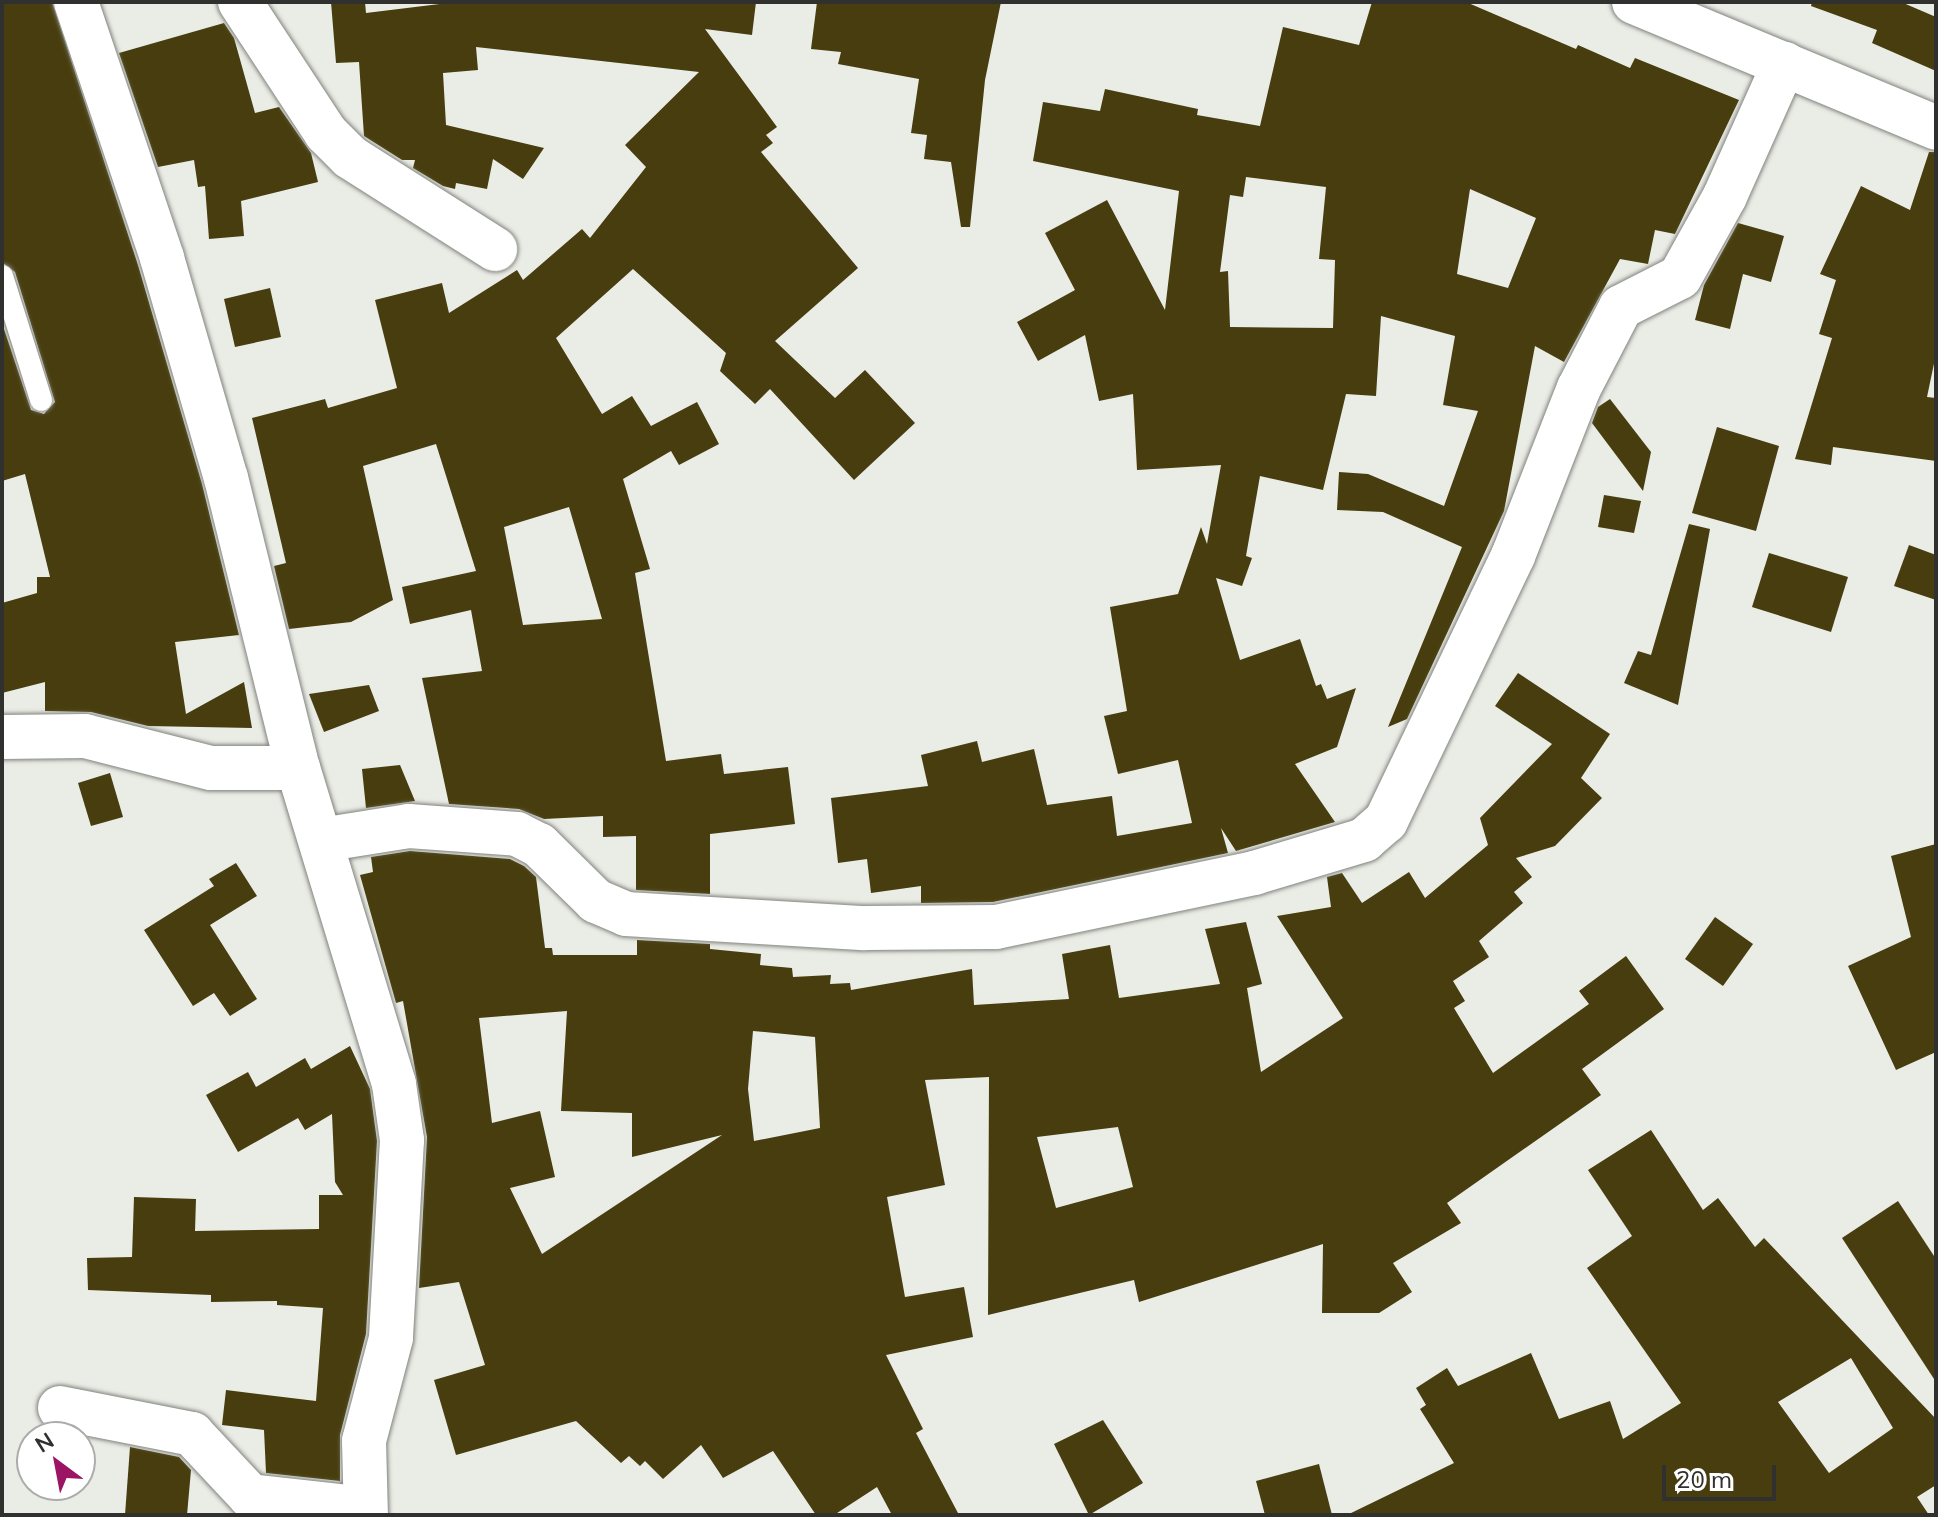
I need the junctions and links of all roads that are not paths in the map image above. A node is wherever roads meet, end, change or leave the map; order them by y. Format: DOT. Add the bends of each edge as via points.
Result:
graph roads {
  1 [pos="76,2"];
  2 [pos="240,2"];
  3 [pos="1634,2"];
  4 [pos="1784,64"];
  5 [pos="1936,128"];
  6 [pos="495,249"];
  7 [pos="2,276"];
  8 [pos="41,400"];
  9 [pos="2,737"];
  10 [pos="298,768"];
  11 [pos="321,840"];
  12 [pos="60,1408"];
  13 [pos="366,1512"];
  1 -- 10 [label="street" via="162,258 218,448"];
  2 -- 6 [label="street" via="334,141"];
  3 -- 4 [label="street"];
  4 -- 5 [label="street"];
  4 -- 11 [label="street" via="1725,196 1680,277 1621,307 1579,388 1513,556 1386,821 1364,840 1254,873 996,927 865,928 626,914 596,901 539,845 517,834 409,826"];
  7 -- 8 [label="lane"];
  9 -- 10 [label="street" via="85,736 211,768"];
  10 -- 11 [label="street"];
  11 -- 13 [label="street" via="394,1084 402,1140 391,1338 364,1441"];
  12 -- 13 [label="street" via="192,1434 250,1496"];
}
